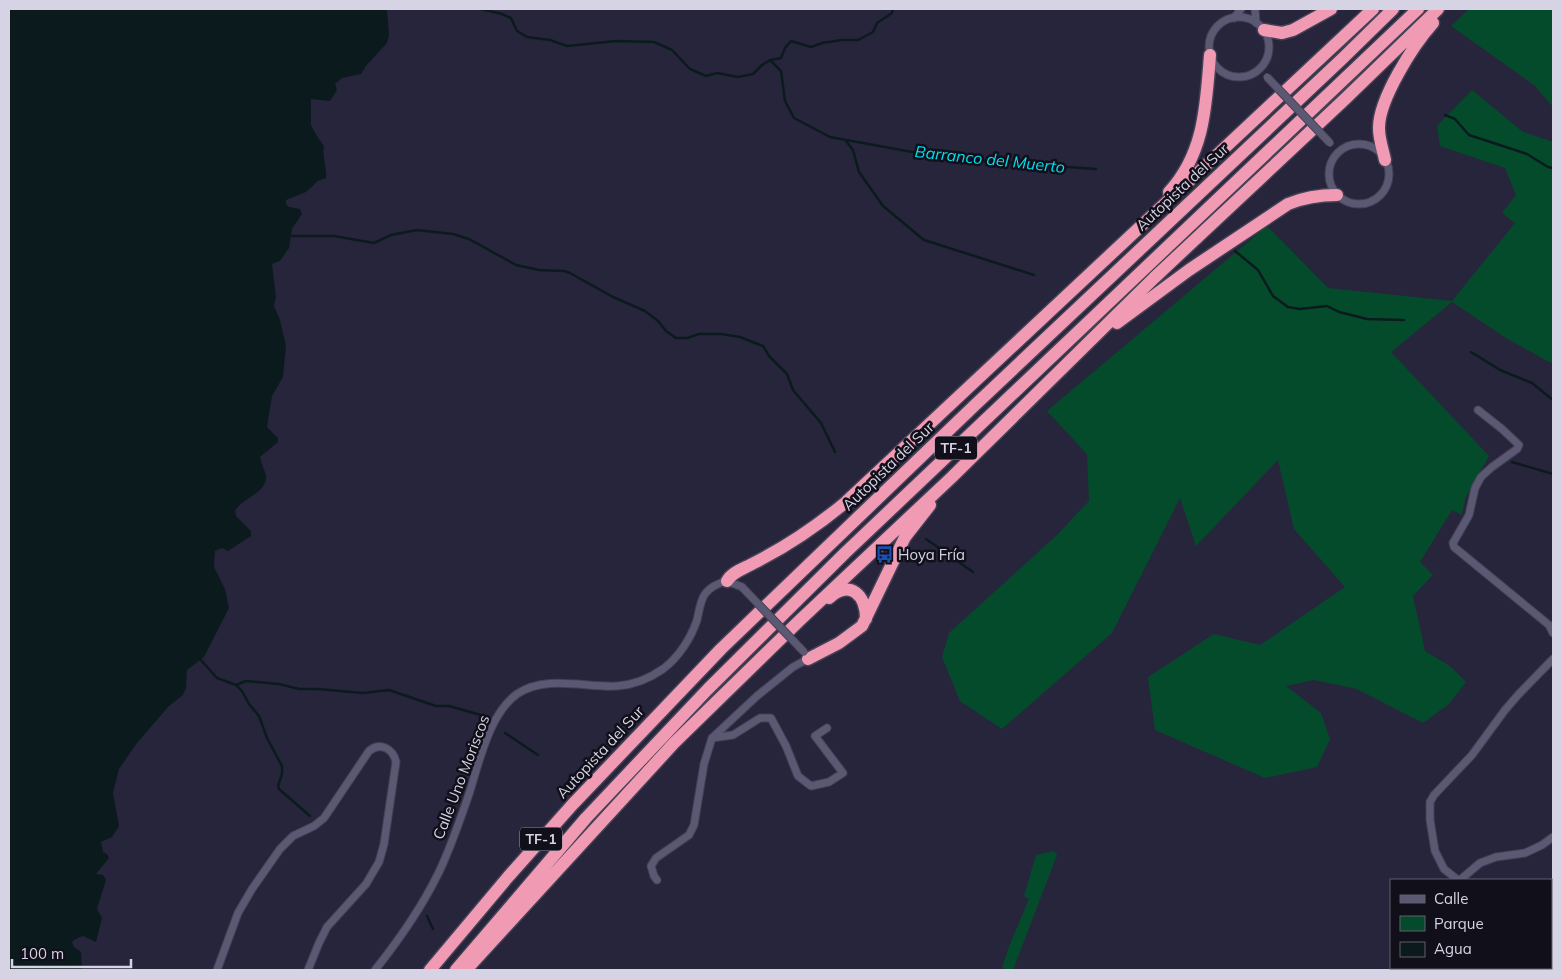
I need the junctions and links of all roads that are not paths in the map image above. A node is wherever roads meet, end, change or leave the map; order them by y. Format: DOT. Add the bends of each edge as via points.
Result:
graph roads {
  1 [pos="1241,9"];
  2 [pos="1255,9"];
  3 [pos="1331,9"];
  4 [pos="1373,9"];
  5 [pos="1393,9"];
  6 [pos="1418,9"];
  7 [pos="1438,9"];
  8 [pos="1446,9"];
  9 [pos="1234,18"];
  10 [pos="1260,26"];
  11 [pos="1210,54"];
  12 [pos="1260,69"];
  13 [pos="1339,152"];
  14 [pos="1385,160"];
  15 [pos="1337,195"];
  16 [pos="1117,249"];
  17 [pos="1051,312"];
  18 [pos="1077,353"];
  19 [pos="975,405"];
  20 [pos="1478,410"];
  21 [pos="952,477"];
  22 [pos="727,581"];
  23 [pos="866,619"];
  24 [pos="799,621"];
  25 [pos="1553,633"];
  26 [pos="806,655"];
  27 [pos="1553,659"];
  28 [pos="826,728"];
  29 [pos="712,738"];
  30 [pos="1553,837"];
  31 [pos="1458,879"];
  32 [pos="1460,879"];
  33 [pos="657,880"];
  34 [pos="217,970"];
  35 [pos="308,970"];
  36 [pos="375,970"];
  37 [pos="430,970"];
  38 [pos="456,970"];
  39 [pos="466,970"];
  1 -- 9 [label="street"];
  2 -- 10 [label="street"];
  3 -- 10 [label="highway" via="1294,30 1282,33"];
  4 -- 16 [label="highway"];
  5 -- 19 [label="highway, Autopista del Sur / TF-1"];
  6 -- 38 [label="highway, TF-1" via="845,553 708,689 586,818"];
  7 -- 18 [label="highway"];
  8 -- 14 [label="highway" via="1405,62 1386,99 1379,128"];
  9 -- 10 [label="street" via="1246,18"];
  9 -- 11 [label="street" via="1222,23 1213,33"];
  10 -- 12 [label="street" via="1268,39 1269,49"];
  11 -- 12 [label="street" via="1216,67 1234,77 1246,76"];
  11 -- 16 [label="highway" via="1204,118 1195,148 1176,184"];
  12 -- 13 [label="street, bridge"];
  13 -- 14 [label="street" via="1348,146 1365,145 1380,152"];
  13 -- 15 [label="street" via="1331,162 1329,173 1330,184"];
  14 -- 15 [label="street" via="1389,178 1376,199 1351,204"];
  15 -- 18 [label="highway" via="1316,195 1288,204 1189,270"];
  16 -- 17 [label="highway"];
  17 -- 19 [label="highway"];
  17 -- 22 [label="highway" via="846,502 809,531 732,574"];
  18 -- 21 [label="highway"];
  19 -- 37 [label="highway, Autopista del Sur / TF-1" via="720,649 540,840"];
  20 -- 25 [label="street" via="1519,445 1481,477 1475,488 1470,515 1455,539 1454,547 1549,625"];
  21 -- 23 [label="highway" via="905,537"];
  21 -- 24 [label="highway"];
  22 -- 26 [label="street, bridge" via="742,588"];
  22 -- 36 [label="street, Calle Uno Moriscos" via="705,594 685,644 655,674 619,686 542,685 528,688 507,703 486,742 439,872 414,916"];
  23 -- 24 [label="highway" via="864,602 854,591 847,590 831,596 813,614"];
  23 -- 26 [label="highway" via="848,637"];
  24 -- 39 [label="highway" via="674,743"];
  26 -- 29 [label="street"];
  27 -- 31 [label="street" via="1505,710 1472,755 1430,802 1435,850 1444,869"];
  28 -- 29 [label="street" via="815,736 843,773 829,782 811,786 798,776 771,718 760,718 733,735"];
  29 -- 33 [label="street" via="704,764 694,825 689,835 656,858 651,866"];
  30 -- 32 [label="street" via="1542,846 1480,864"];
  34 -- 35 [label="street" via="238,913 280,849 293,836 324,818 369,751 377,747 386,748 396,762 379,862 366,884 327,927"];
}
